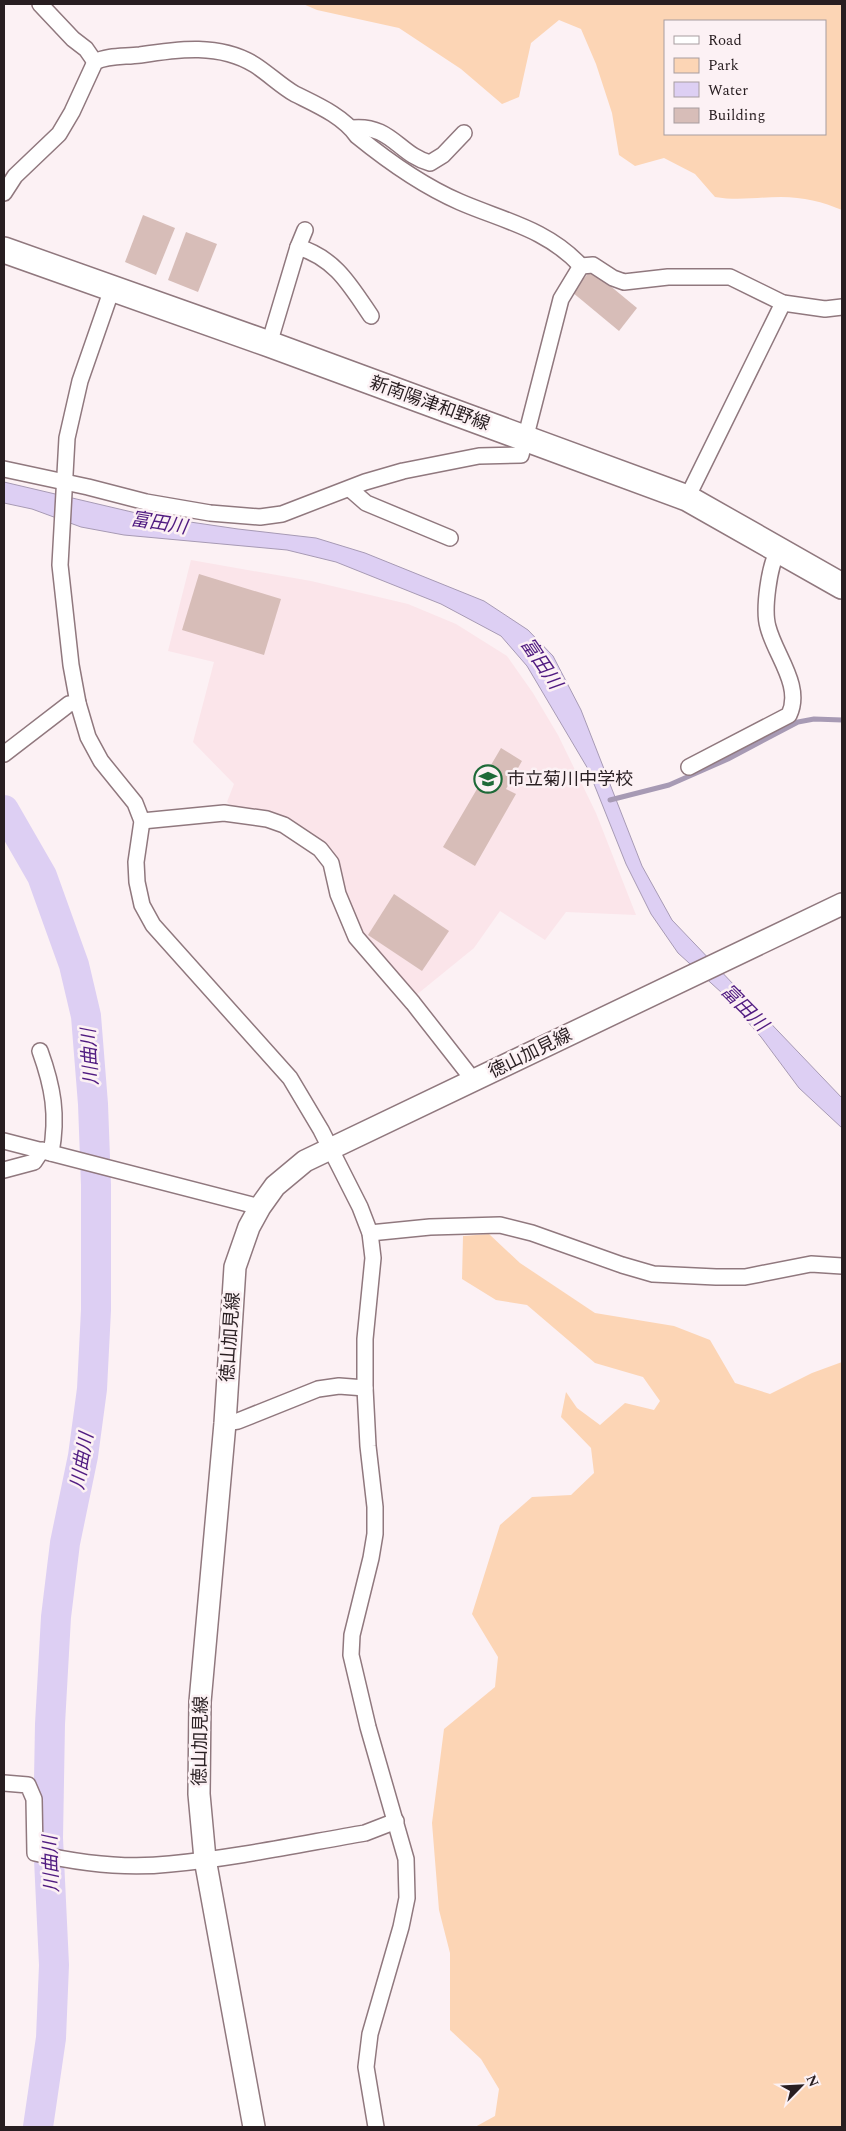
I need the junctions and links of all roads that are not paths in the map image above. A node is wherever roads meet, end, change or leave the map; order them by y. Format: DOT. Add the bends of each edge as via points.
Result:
graph roads {
  1 [pos="40,4"];
  2 [pos="95,62"];
  3 [pos="352,128"];
  4 [pos="464,132"];
  5 [pos="4,193"];
  6 [pos="305,230"];
  7 [pos="298,247"];
  8 [pos="4,250"];
  9 [pos="581,266"];
  10 [pos="112,289"];
  11 [pos="783,303"];
  12 [pos="842,308"];
  13 [pos="371,316"];
  14 [pos="269,344"];
  15 [pos="525,438"];
  16 [pos="4,469"];
  17 [pos="65,488"];
  18 [pos="350,489"];
  19 [pos="686,498"];
  20 [pos="450,538"];
  21 [pos="778,551"];
  22 [pos="842,586"];
  23 [pos="78,703"];
  24 [pos="4,754"];
  25 [pos="689,767"];
  26 [pos="142,821"];
  27 [pos="842,904"];
  28 [pos="40,1051"];
  29 [pos="471,1081"];
  30 [pos="4,1141"];
  31 [pos="331,1149"];
  32 [pos="47,1152"];
  33 [pos="4,1170"];
  34 [pos="260,1206"];
  35 [pos="370,1232"];
  36 [pos="842,1266"];
  37 [pos="365,1388"];
  38 [pos="225,1423"];
  39 [pos="4,1783"];
  40 [pos="396,1821"];
  41 [pos="205,1859"];
  42 [pos="254,2127"];
  43 [pos="376,2127"];
  1 -- 2 [label="street"];
  2 -- 3 [label="street" via="102,58 174,50 218,51 254,65"];
  2 -- 5 [label="street" via="59,134 14,176"];
  3 -- 4 [label="street" via="366,127 388,136 420,160 430,163 443,156"];
  3 -- 9 [label="street" via="412,177 460,202 534,230 569,253"];
  6 -- 7 [label="street"];
  7 -- 13 [label="street" via="314,252 342,274"];
  7 -- 14 [label="street"];
  8 -- 10 [label="main road, 新南陽津和野線"];
  9 -- 11 [label="street" via="593,265 624,282 668,276 730,277"];
  9 -- 15 [label="street" via="561,298"];
  10 -- 14 [label="main road, 新南陽津和野線"];
  10 -- 17 [label="street" via="80,381 67,438"];
  11 -- 12 [label="street" via="824,309"];
  11 -- 19 [label="street"];
  14 -- 15 [label="main road, 新南陽津和野線"];
  15 -- 18 [label="street" via="521,455 479,456 446,462 403,471"];
  15 -- 19 [label="main road, 新南陽津和野線"];
  16 -- 17 [label="street"];
  17 -- 18 [label="street" via="88,487 146,502 210,513 260,517 282,514"];
  17 -- 23 [label="street" via="60,564"];
  18 -- 20 [label="street" via="366,503"];
  19 -- 21 [label="main road, 新南陽津和野線"];
  21 -- 22 [label="main road, 新南陽津和野線"];
  21 -- 25 [label="street" via="773,560 767,624 792,688 794,705 789,715"];
  23 -- 24 [label="street" via="69,704"];
  23 -- 26 [label="street" via="88,737 101,761 135,803"];
  26 -- 29 [label="street" via="224,813 267,819 284,825 320,849 331,863 338,894 356,937 413,1003"];
  26 -- 31 [label="street" via="136,862 137,882 142,905 152,926 290,1078"];
  27 -- 29 [label="street, 徳山加見線"];
  28 -- 32 [label="street" via="48,1074 56,1128"];
  29 -- 31 [label="street, 徳山加見線"];
  30 -- 32 [label="street"];
  31 -- 34 [label="street, 徳山加見線" via="305,1161 275,1186"];
  31 -- 35 [label="street"];
  32 -- 33 [label="street" via="34,1162"];
  32 -- 34 [label="street"];
  34 -- 38 [label="street, 徳山加見線" via="235,1267"];
  35 -- 36 [label="street" via="500,1225 653,1274 745,1277 811,1264"];
  35 -- 37 [label="street" via="373,1258 365,1339"];
  37 -- 38 [label="street" via="338,1386 318,1389 238,1421"];
  37 -- 40 [label="street" via="375,1534 352,1635 351,1655"];
  38 -- 41 [label="street, 徳山加見線" via="200,1702 199,1794"];
  39 -- 41 [label="street" via="28,1785 34,1799 35,1853 62,1860 129,1865"];
  40 -- 41 [label="street" via="365,1833"];
  40 -- 43 [label="street" via="406,1859 407,1898 402,1927 370,2034 366,2067"];
  41 -- 42 [label="street, 徳山加見線"];
}
